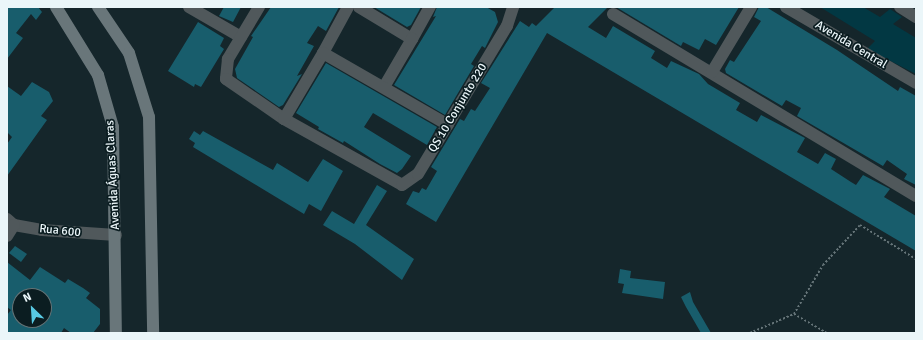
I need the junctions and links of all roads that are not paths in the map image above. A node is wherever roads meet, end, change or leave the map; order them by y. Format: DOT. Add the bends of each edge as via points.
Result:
graph roads {
  1 [pos="56,7"];
  2 [pos="98,7"];
  3 [pos="188,7"];
  4 [pos="260,7"];
  5 [pos="348,7"];
  6 [pos="359,7"];
  7 [pos="430,7"];
  8 [pos="513,7"];
  9 [pos="751,7"];
  10 [pos="786,7"];
  11 [pos="900,7"];
  12 [pos="613,14"];
  13 [pos="916,17"];
  14 [pos="241,37"];
  15 [pos="412,39"];
  16 [pos="323,53"];
  17 [pos="712,72"];
  18 [pos="916,83"];
  19 [pos="384,87"];
  20 [pos="284,119"];
  21 [pos="448,125"];
  22 [pos="916,196"];
  23 [pos="11,222"];
  24 [pos="116,235"];
  25 [pos="7,236"];
  26 [pos="116,333"];
  27 [pos="153,333"];
  1 -- 24 [label="main road, Avenida Águas Claras" via="85,49 109,106 115,158"];
  2 -- 27 [label="main road" via="129,54 149,117"];
  3 -- 14 [label="street"];
  4 -- 14 [label="street"];
  5 -- 16 [label="street"];
  6 -- 15 [label="street"];
  7 -- 15 [label="street"];
  8 -- 21 [label="street, QS 10 Conjunto 220" via="507,26"];
  9 -- 17 [label="street"];
  10 -- 18 [label="street, Avenida Central"];
  11 -- 13 [label="street"];
  12 -- 17 [label="street"];
  14 -- 20 [label="street, QS 10 Conjunto 220" via="228,59 226,79 232,86"];
  15 -- 19 [label="street"];
  16 -- 19 [label="street"];
  16 -- 20 [label="street"];
  17 -- 22 [label="street"];
  19 -- 21 [label="street"];
  20 -- 21 [label="street, QS 10 Conjunto 220" via="402,185 412,181"];
  23 -- 24 [label="street, Rua 600" via="71,233"];
  23 -- 25 [label="street"];
  24 -- 26 [label="main road, Avenida Águas Claras"];
}
